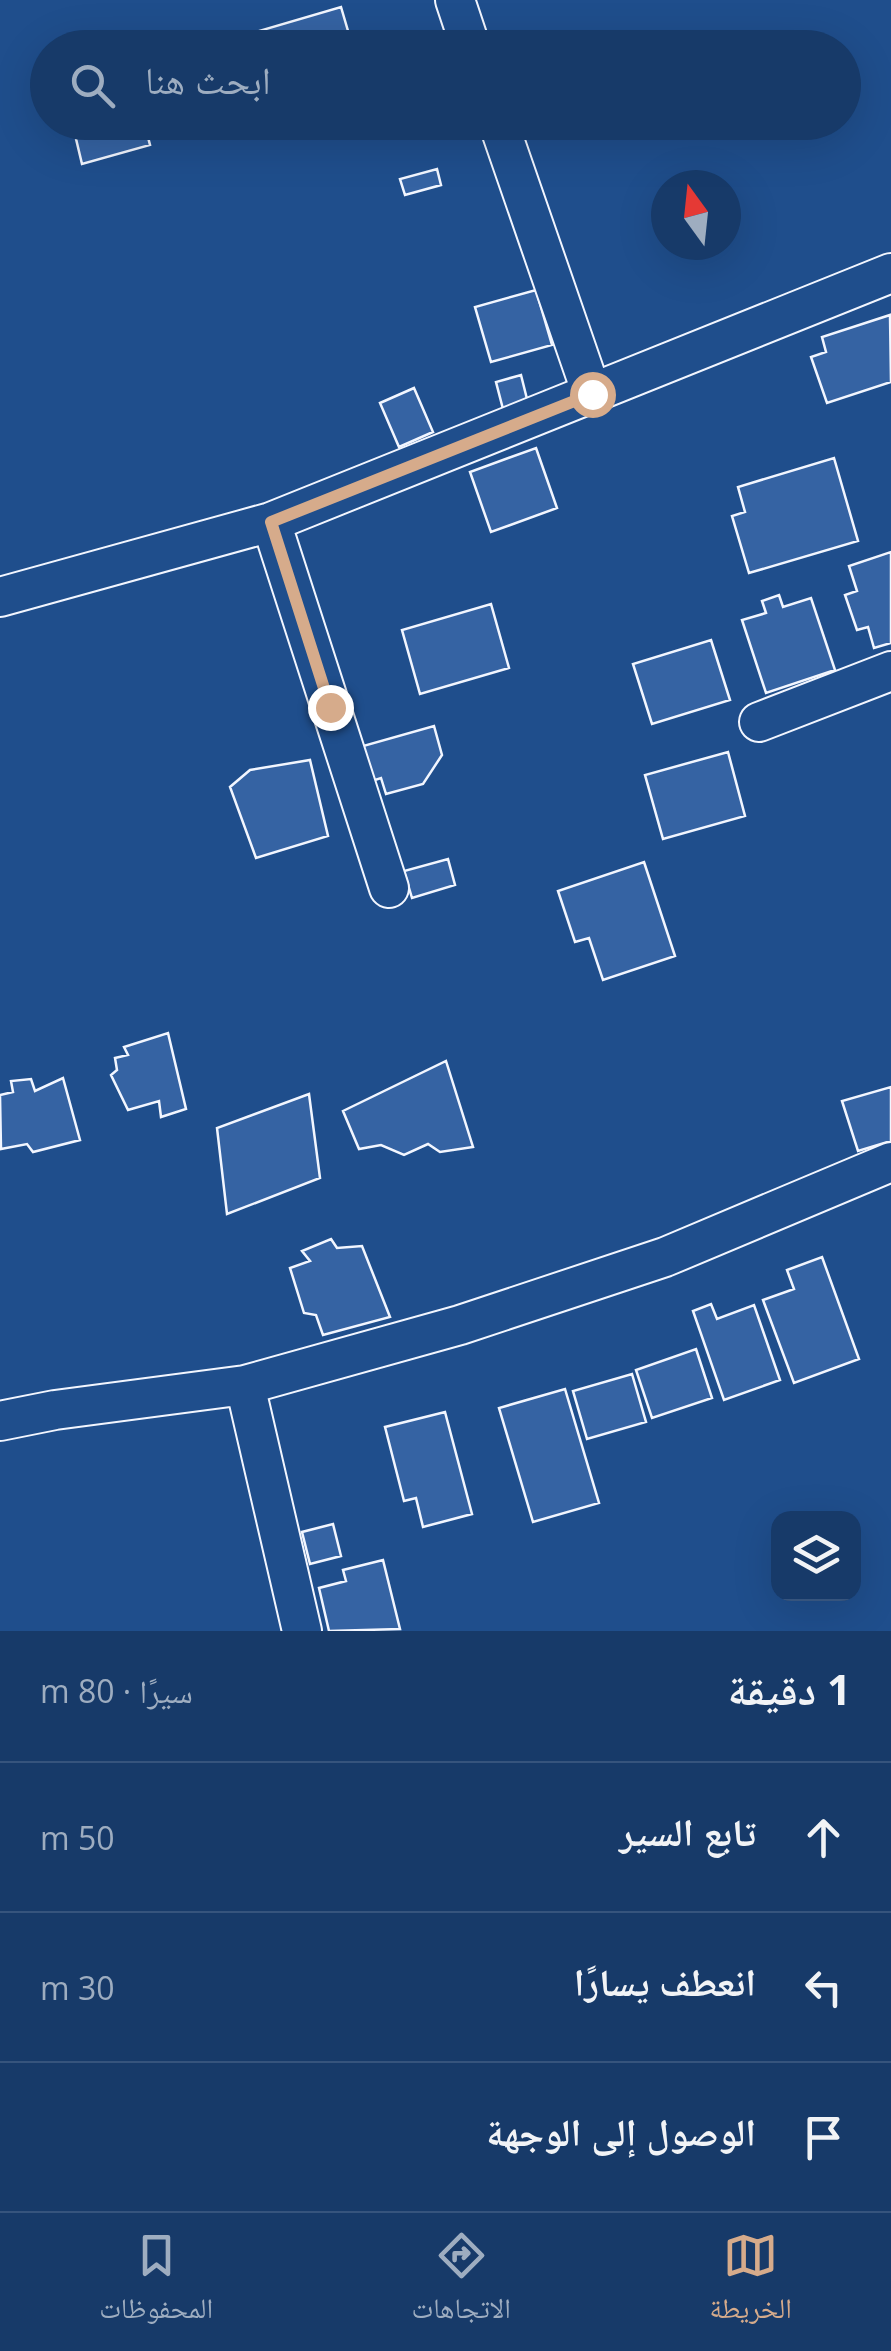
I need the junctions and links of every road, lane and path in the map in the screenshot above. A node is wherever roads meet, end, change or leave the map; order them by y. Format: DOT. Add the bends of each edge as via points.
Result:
graph roads {
  1 [pos="455,0"];
  2 [pos="466,30"];
  3 [pos="504,140"];
  4 [pos="891,273"];
  5 [pos="592,394"];
  6 [pos="271,522"];
  7 [pos="0,597"];
  8 [pos="891,671"];
  9 [pos="760,722"];
  10 [pos="389,888"];
  11 [pos="891,1162"];
  12 [pos="245,1385"];
  13 [pos="0,1421"];
  14 [pos="302,1631"];
  1 -- 2 [label="street"];
  3 -- 5 [label="street"];
  4 -- 5 [label="street"];
  5 -- 6 [label="street"];
  6 -- 7 [label="street"];
  6 -- 10 [label="street"];
  8 -- 9 [label="street"];
  11 -- 12 [label="street" via="666,1257 460,1325"];
  12 -- 13 [label="street"];
  12 -- 14 [label="street"];
}
